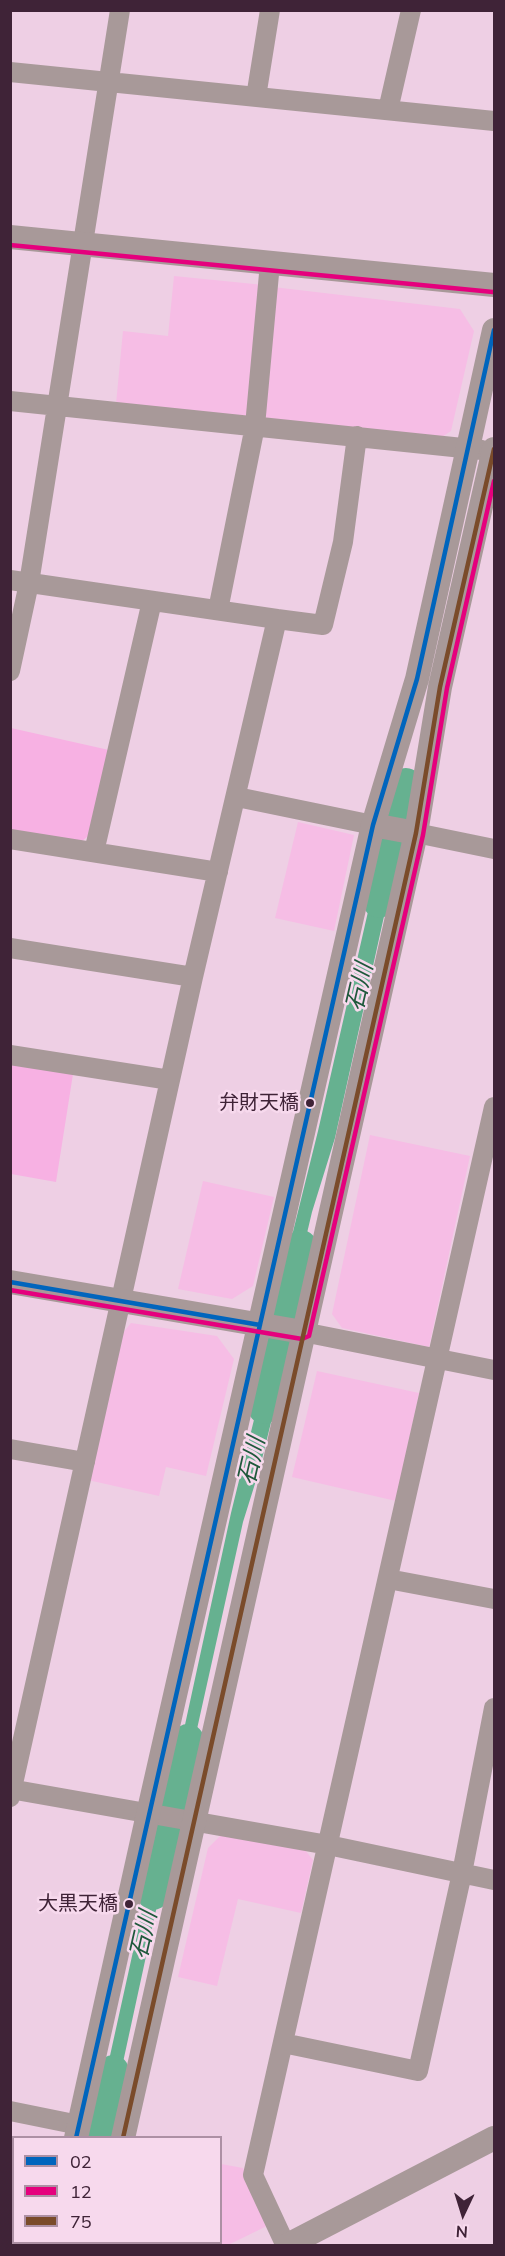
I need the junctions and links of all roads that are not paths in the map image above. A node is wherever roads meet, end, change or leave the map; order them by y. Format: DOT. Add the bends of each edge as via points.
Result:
graph roads {
  1 [pos="120,10"];
  2 [pos="270,10"];
  3 [pos="411,10"];
  4 [pos="10,72"];
  5 [pos="108,82"];
  6 [pos="256,97"];
  7 [pos="388,110"];
  8 [pos="495,121"];
  9 [pos="10,237"];
  10 [pos="83,244"];
  11 [pos="270,263"];
  12 [pos="495,285"];
  13 [pos="495,330"];
  14 [pos="10,401"];
  15 [pos="58,405"];
  16 [pos="255,426"];
  17 [pos="357,436"];
  18 [pos="468,448"];
  19 [pos="494,450"];
  20 [pos="20,582"];
  21 [pos="152,601"];
  22 [pos="218,610"];
  23 [pos="277,619"];
  24 [pos="10,671"];
  25 [pos="237,797"];
  26 [pos="373,825"];
  27 [pos="416,833"];
  28 [pos="10,839"];
  29 [pos="495,849"];
  30 [pos="94,852"];
  31 [pos="218,872"];
  32 [pos="10,948"];
  33 [pos="194,977"];
  34 [pos="10,1055"];
  35 [pos="171,1080"];
  36 [pos="494,1110"];
  37 [pos="10,1282"];
  38 [pos="122,1301"];
  39 [pos="260,1324"];
  40 [pos="303,1332"];
  41 [pos="437,1359"];
  42 [pos="495,1370"];
  43 [pos="10,1449"];
  44 [pos="85,1462"];
  45 [pos="388,1579"];
  46 [pos="495,1599"];
  47 [pos="495,1708"];
  48 [pos="11,1792"];
  49 [pos="148,1814"];
  50 [pos="195,1822"];
  51 [pos="328,1845"];
  52 [pos="462,1873"];
  53 [pos="495,1880"];
  54 [pos="283,2043"];
  55 [pos="10,2111"];
  56 [pos="78,2131"];
  57 [pos="123,2136"];
  58 [pos="495,2138"];
  59 [pos="286,2246"];
  1 -- 5 [label="street"];
  2 -- 6 [label="street"];
  3 -- 7 [label="street"];
  4 -- 5 [label="street"];
  5 -- 6 [label="street"];
  5 -- 10 [label="street"];
  6 -- 7 [label="street"];
  7 -- 8 [label="street"];
  9 -- 10 [label="street"];
  10 -- 11 [label="street"];
  10 -- 15 [label="street"];
  11 -- 12 [label="street"];
  11 -- 16 [label="street"];
  13 -- 18 [label="street"];
  14 -- 15 [label="street"];
  15 -- 16 [label="street"];
  15 -- 20 [label="street"];
  16 -- 17 [label="street"];
  16 -- 22 [label="street"];
  17 -- 18 [label="street"];
  17 -- 23 [label="street" via="343,542 323,625"];
  18 -- 19 [label="street"];
  18 -- 26 [label="street" via="417,679"];
  19 -- 27 [label="street" via="440,687"];
  20 -- 21 [label="street"];
  20 -- 24 [label="street"];
  21 -- 22 [label="street"];
  21 -- 30 [label="street"];
  22 -- 23 [label="street"];
  23 -- 25 [label="street"];
  25 -- 26 [label="street"];
  25 -- 31 [label="street"];
  26 -- 27 [label="street"];
  26 -- 39 [label="street"];
  27 -- 29 [label="street"];
  27 -- 40 [label="street"];
  28 -- 30 [label="street"];
  30 -- 31 [label="street"];
  31 -- 33 [label="street"];
  32 -- 33 [label="street"];
  33 -- 35 [label="street"];
  34 -- 35 [label="street"];
  35 -- 38 [label="street"];
  36 -- 41 [label="street"];
  37 -- 38 [label="street"];
  38 -- 39 [label="street"];
  38 -- 44 [label="street"];
  39 -- 40 [label="street"];
  39 -- 49 [label="street"];
  40 -- 41 [label="street"];
  40 -- 50 [label="street"];
  41 -- 42 [label="street"];
  41 -- 45 [label="street"];
  43 -- 44 [label="street"];
  44 -- 48 [label="street"];
  45 -- 46 [label="street"];
  45 -- 51 [label="street"];
  47 -- 52 [label="street"];
  48 -- 49 [label="street"];
  49 -- 50 [label="street"];
  49 -- 56 [label="street"];
  50 -- 51 [label="street"];
  50 -- 57 [label="street"];
  51 -- 52 [label="street"];
  51 -- 54 [label="street"];
  52 -- 53 [label="street"];
  52 -- 54 [label="street" via="418,2071"];
  54 -- 59 [label="street" via="253,2175"];
  55 -- 56 [label="street"];
  58 -- 59 [label="street"];
}
